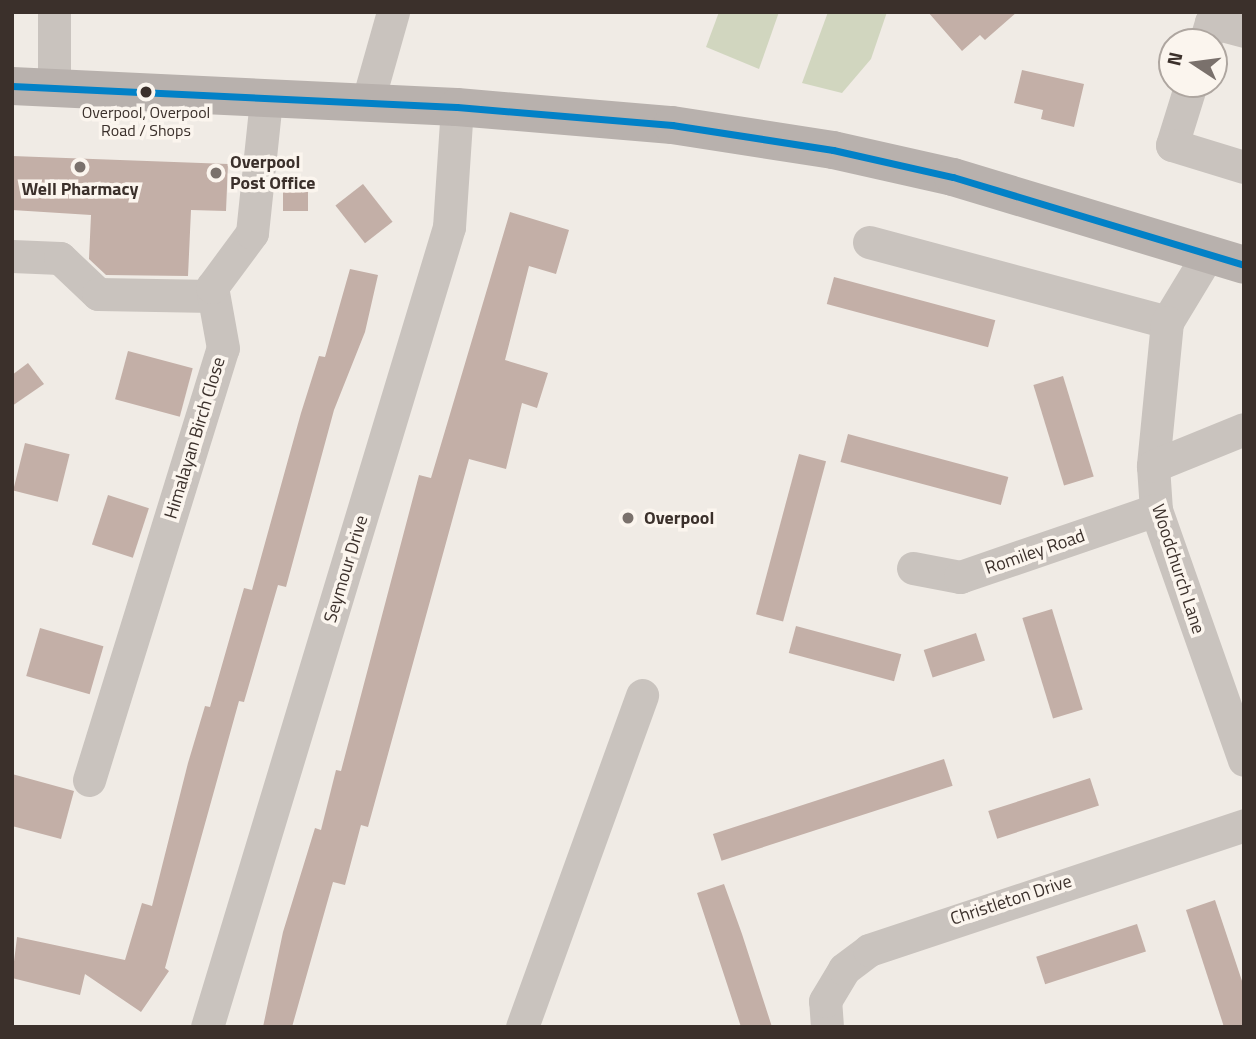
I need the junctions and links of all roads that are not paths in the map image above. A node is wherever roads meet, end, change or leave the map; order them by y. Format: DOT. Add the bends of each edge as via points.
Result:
graph roads {
  1 [pos="54,12"];
  2 [pos="393,12"];
  3 [pos="1209,28"];
  4 [pos="1244,31"];
  5 [pos="12,86"];
  6 [pos="54,87"];
  7 [pos="1187,98"];
  8 [pos="266,99"];
  9 [pos="367,104"];
  10 [pos="457,107"];
  11 [pos="1244,167"];
  12 [pos="869,242"];
  13 [pos="12,256"];
  14 [pos="1207,256"];
  15 [pos="1244,265"];
  16 [pos="213,296"];
  17 [pos="1167,322"];
  18 [pos="1244,429"];
  19 [pos="1153,466"];
  20 [pos="1156,510"];
  21 [pos="913,568"];
  22 [pos="642,695"];
  23 [pos="1244,761"];
  24 [pos="89,780"];
  25 [pos="1244,825"];
  26 [pos="207,1027"];
  27 [pos="522,1027"];
  28 [pos="827,1027"];
  1 -- 6 [label="street"];
  2 -- 9 [label="street"];
  3 -- 4 [label="street" via="1211,22"];
  5 -- 6 [label="main road"];
  6 -- 8 [label="main road"];
  7 -- 11 [label="street" via="1172,145"];
  8 -- 9 [label="main road"];
  8 -- 16 [label="street" via="252,233 212,287"];
  9 -- 10 [label="main road"];
  10 -- 14 [label="main road" via="715,132 825,149 953,177"];
  10 -- 26 [label="street, Seymour Drive" via="449,227"];
  12 -- 17 [label="street"];
  13 -- 16 [label="street" via="60,258 98,294"];
  14 -- 15 [label="main road"];
  14 -- 17 [label="street, Woodchurch Lane"];
  16 -- 24 [label="street, Himalayan Birch Close" via="223,348"];
  17 -- 19 [label="street, Woodchurch Lane"];
  18 -- 19 [label="street"];
  19 -- 20 [label="street, Woodchurch Lane"];
  20 -- 21 [label="street, Romiley Road" via="960,577"];
  20 -- 23 [label="street, Woodchurch Lane"];
  22 -- 27 [label="street"];
  25 -- 28 [label="street, Christleton Drive" via="869,950 844,969 825,1001"];
}
